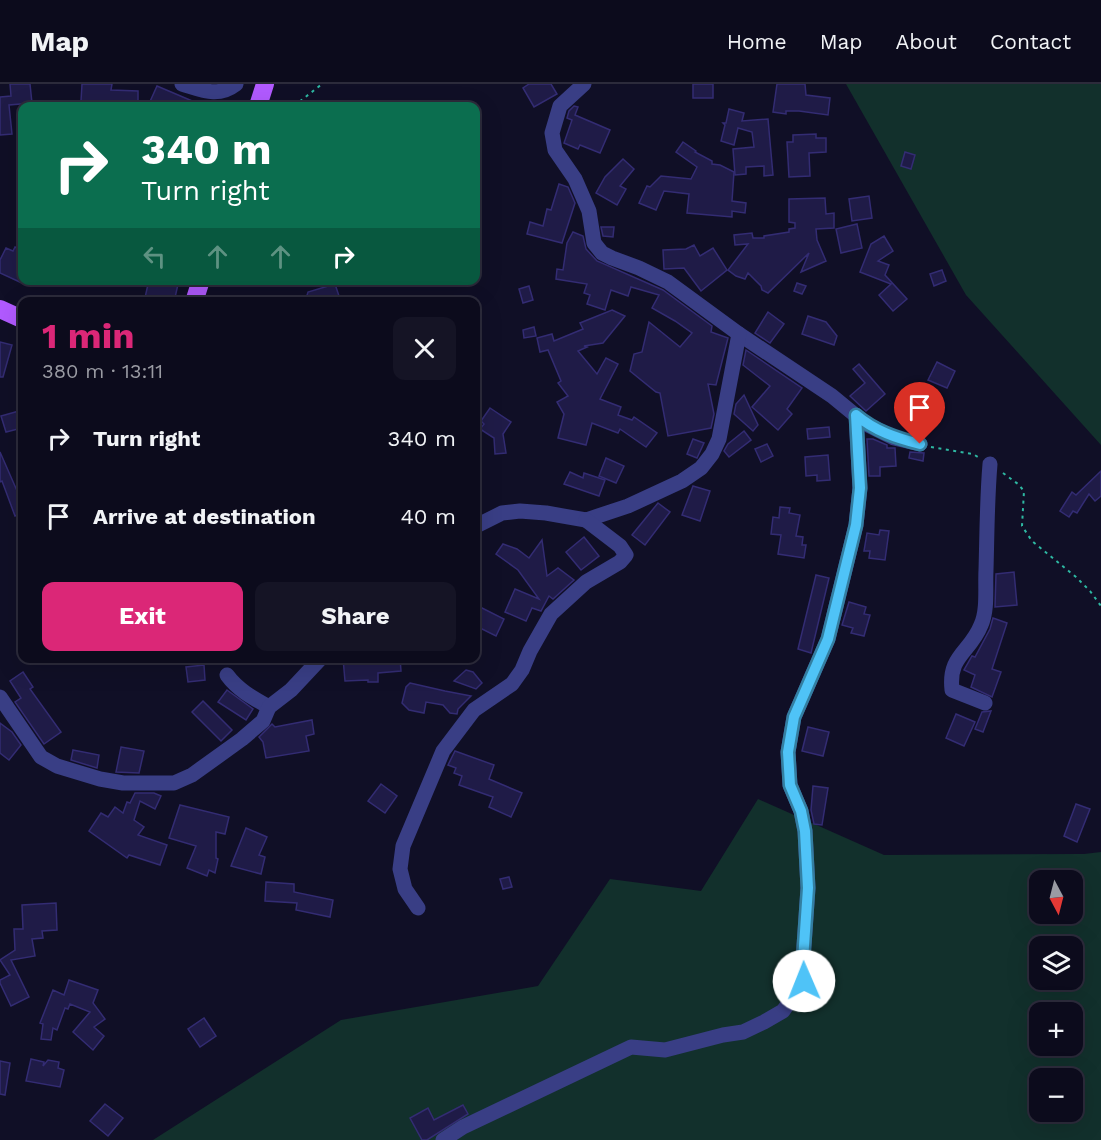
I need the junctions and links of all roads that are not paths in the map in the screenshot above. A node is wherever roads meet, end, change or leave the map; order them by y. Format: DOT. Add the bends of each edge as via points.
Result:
graph roads {
  1 [pos="182,84"];
  2 [pos="236,84"];
  3 [pos="265,84"];
  4 [pos="584,84"];
  5 [pos="259,102"];
  6 [pos="0,309"];
  7 [pos="18,316"];
  8 [pos="739,334"];
  9 [pos="856,415"];
  10 [pos="920,444"];
  11 [pos="990,464"];
  12 [pos="586,520"];
  13 [pos="480,524"];
  14 [pos="316,663"];
  15 [pos="227,675"];
  16 [pos="0,697"];
  17 [pos="985,703"];
  18 [pos="269,707"];
  19 [pos="418,908"];
  20 [pos="443,1140"];
  1 -- 2 [label="street" via="210,93"];
  3 -- 5 [label="main road"];
  4 -- 8 [label="street" via="560,106 552,133 555,150 575,179 589,211 594,243 602,253 668,282"];
  6 -- 7 [label="main road"];
  8 -- 9 [label="street"];
  8 -- 12 [label="street" via="719,439 701,468 651,496"];
  9 -- 10 [label="street" via="894,438"];
  9 -- 20 [label="street" via="860,488 856,525 828,639 794,717 788,752 790,785 805,831 808,888 804,981 783,1011 743,1032 665,1050 631,1047"];
  11 -- 17 [label="street" via="982,624 955,662 951,676 952,690"];
  12 -- 13 [label="street" via="520,511 502,513"];
  12 -- 19 [label="street" via="626,555 586,582 551,614 512,684 474,710 443,751 403,846 400,869 405,889"];
  14 -- 18 [label="street"];
  15 -- 18 [label="street"];
  16 -- 18 [label="street" via="41,757 100,779 152,784 174,783 192,776 263,721"];
}
